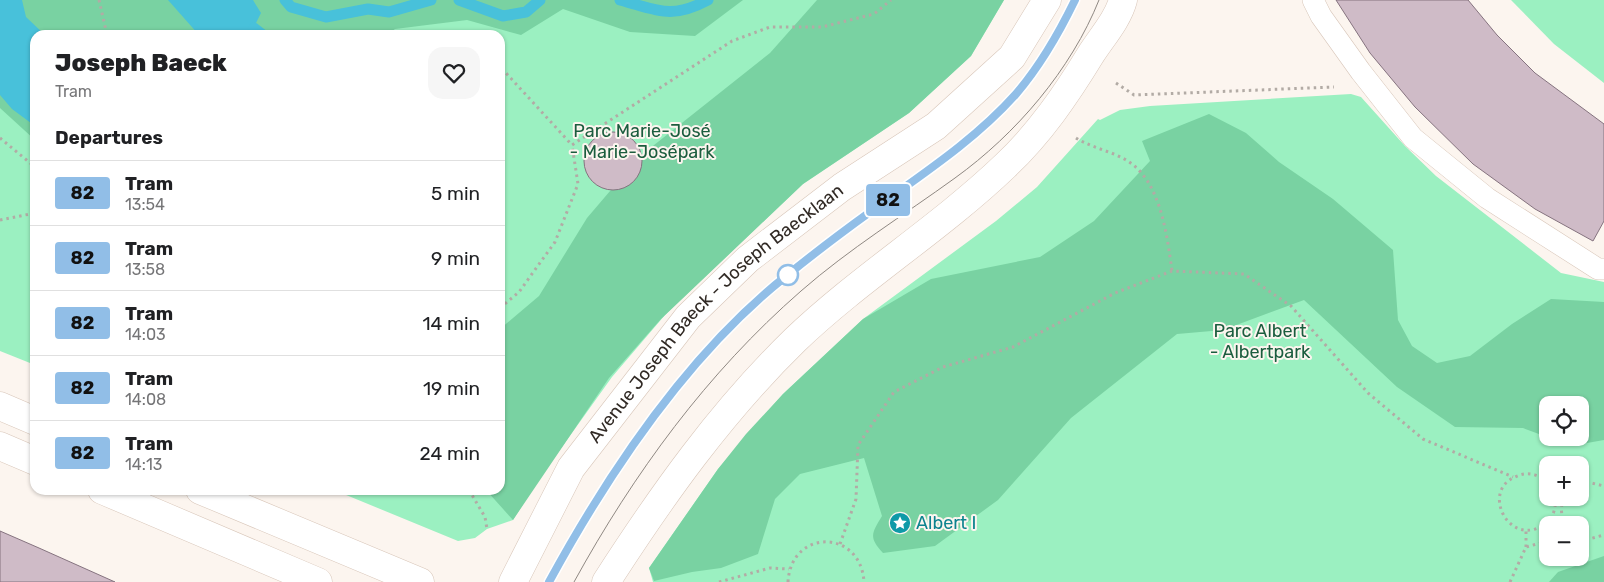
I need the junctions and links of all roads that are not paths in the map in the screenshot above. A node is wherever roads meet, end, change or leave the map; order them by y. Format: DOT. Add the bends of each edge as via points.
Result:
graph roads {
  1 [pos="1047,0"];
  2 [pos="1124,0"];
  3 [pos="1313,0"];
  4 [pos="1604,269"];
  5 [pos="0,406"];
  6 [pos="30,419"];
  7 [pos="0,446"];
  8 [pos="30,459"];
  9 [pos="114,495"];
  10 [pos="212,495"];
  11 [pos="318,582"];
  12 [pos="420,582"];
  13 [pos="513,582"];
  14 [pos="606,582"];
  1 -- 13 [label="street, Avenue Joseph Baeck - Joseph Baecklaan" via="1012,57 936,126 842,187 748,259 688,317 571,468"];
  2 -- 14 [label="street" via="1046,123 1005,166 846,294 735,403 681,470"];
  3 -- 4 [label="lane" via="1361,72 1413,138 1487,198 1598,269"];
  5 -- 6 [label="street"];
  7 -- 8 [label="street"];
  9 -- 11 [label="street"];
  10 -- 12 [label="street"];
}
